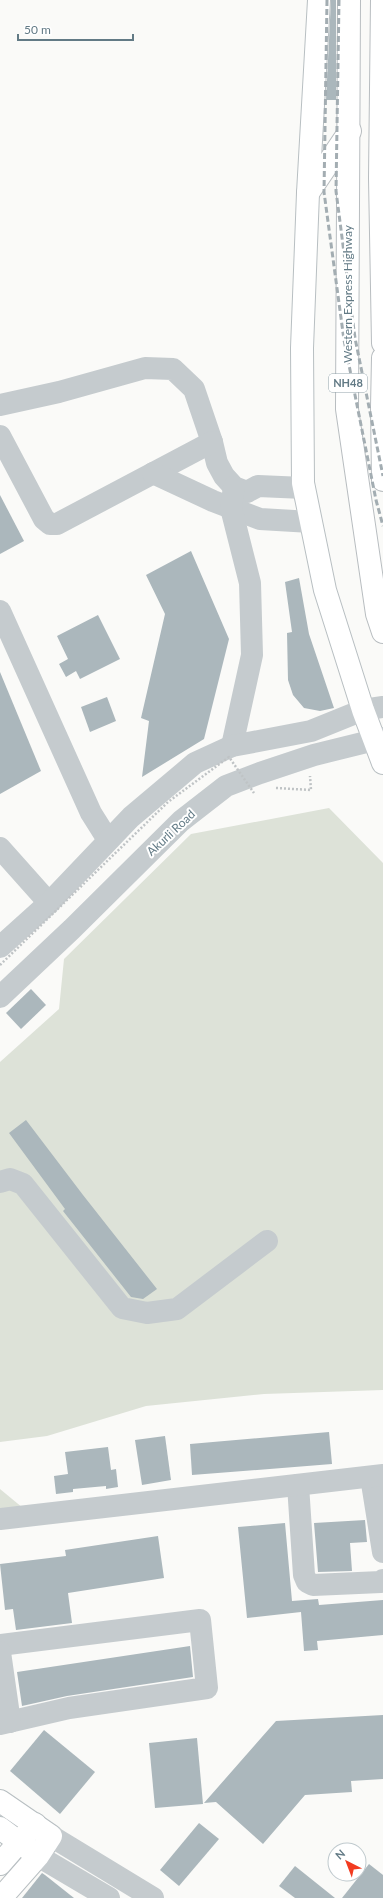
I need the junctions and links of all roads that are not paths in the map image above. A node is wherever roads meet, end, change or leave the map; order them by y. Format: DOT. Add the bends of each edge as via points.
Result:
graph roads {
  1 [pos="319,0"];
  2 [pos="382,0"];
  3 [pos="348,2"];
  4 [pos="382,65"];
  5 [pos="350,130"];
  6 [pos="308,193"];
  7 [pos="383,343"];
  8 [pos="383,358"];
  9 [pos="0,405"];
  10 [pos="0,436"];
  11 [pos="212,442"];
  12 [pos="153,473"];
  13 [pos="383,480"];
  14 [pos="240,489"];
  15 [pos="305,494"];
  16 [pos="231,508"];
  17 [pos="311,522"];
  18 [pos="0,611"];
  19 [pos="383,632"];
  20 [pos="373,709"];
  21 [pos="379,739"];
  22 [pos="232,746"];
  23 [pos="383,763"];
  24 [pos="108,840"];
  25 [pos="0,848"];
  26 [pos="49,903"];
  27 [pos="0,947"];
  28 [pos="0,997"];
  29 [pos="0,1182"];
  30 [pos="268,1241"];
  31 [pos="376,1483"];
  32 [pos="298,1495"];
  33 [pos="0,1520"];
  34 [pos="383,1552"];
  35 [pos="383,1580"];
  36 [pos="0,1646"];
  37 [pos="0,1652"];
  38 [pos="5,1723"];
  39 [pos="0,1800"];
  40 [pos="0,1828"];
  41 [pos="43,1830"];
  42 [pos="19,1842"];
  43 [pos="38,1856"];
  44 [pos="0,1864"];
  45 [pos="1,1898"];
  46 [pos="109,1898"];
  47 [pos="153,1898"];
  1 -- 6 [label="main road"];
  2 -- 4 [label="main road"];
  3 -- 5 [label="main road, Western Express Highway / NH48"];
  4 -- 7 [label="main road" via="380,178"];
  5 -- 6 [label="main road"];
  5 -- 19 [label="main road, Western Express Highway / NH48" via="347,409 377,614"];
  6 -- 15 [label="main road" via="302,348"];
  8 -- 13 [label="main road, NH48"];
  9 -- 11 [label="street" via="145,368 173,369 194,389"];
  10 -- 12 [label="street" via="44,519 50,524 58,524"];
  11 -- 12 [label="street"];
  11 -- 14 [label="street" via="217,463 224,476"];
  12 -- 16 [label="street"];
  14 -- 15 [label="street" via="256,501"];
  14 -- 16 [label="street"];
  15 -- 17 [label="main road"];
  16 -- 17 [label="street" via="260,519"];
  16 -- 22 [label="street" via="250,583 252,655"];
  17 -- 20 [label="main road" via="325,590"];
  18 -- 24 [label="street" via="91,813"];
  20 -- 21 [label="main road"];
  20 -- 22 [label="street" via="311,731"];
  21 -- 23 [label="main road"];
  21 -- 28 [label="street, Akurli Road" via="314,755 226,786 181,821"];
  22 -- 24 [label="street" via="195,763"];
  24 -- 26 [label="street"];
  25 -- 26 [label="street"];
  26 -- 27 [label="street"];
  29 -- 30 [label="street" via="10,1179 24,1184 122,1308 147,1313 177,1309"];
  31 -- 32 [label="street"];
  31 -- 34 [label="street"];
  32 -- 33 [label="street"];
  32 -- 35 [label="street" via="304,1576 307,1582 313,1585"];
  36 -- 38 [label="street" via="200,1620 207,1688 69,1708"];
  37 -- 38 [label="street"];
  39 -- 41 [label="main road"];
  40 -- 42 [label="main road"];
  41 -- 42 [label="main road"];
  41 -- 43 [label="main road"];
  41 -- 47 [label="street"];
  42 -- 43 [label="main road"];
  42 -- 44 [label="main road"];
  43 -- 45 [label="main road"];
  43 -- 46 [label="street"];
}
